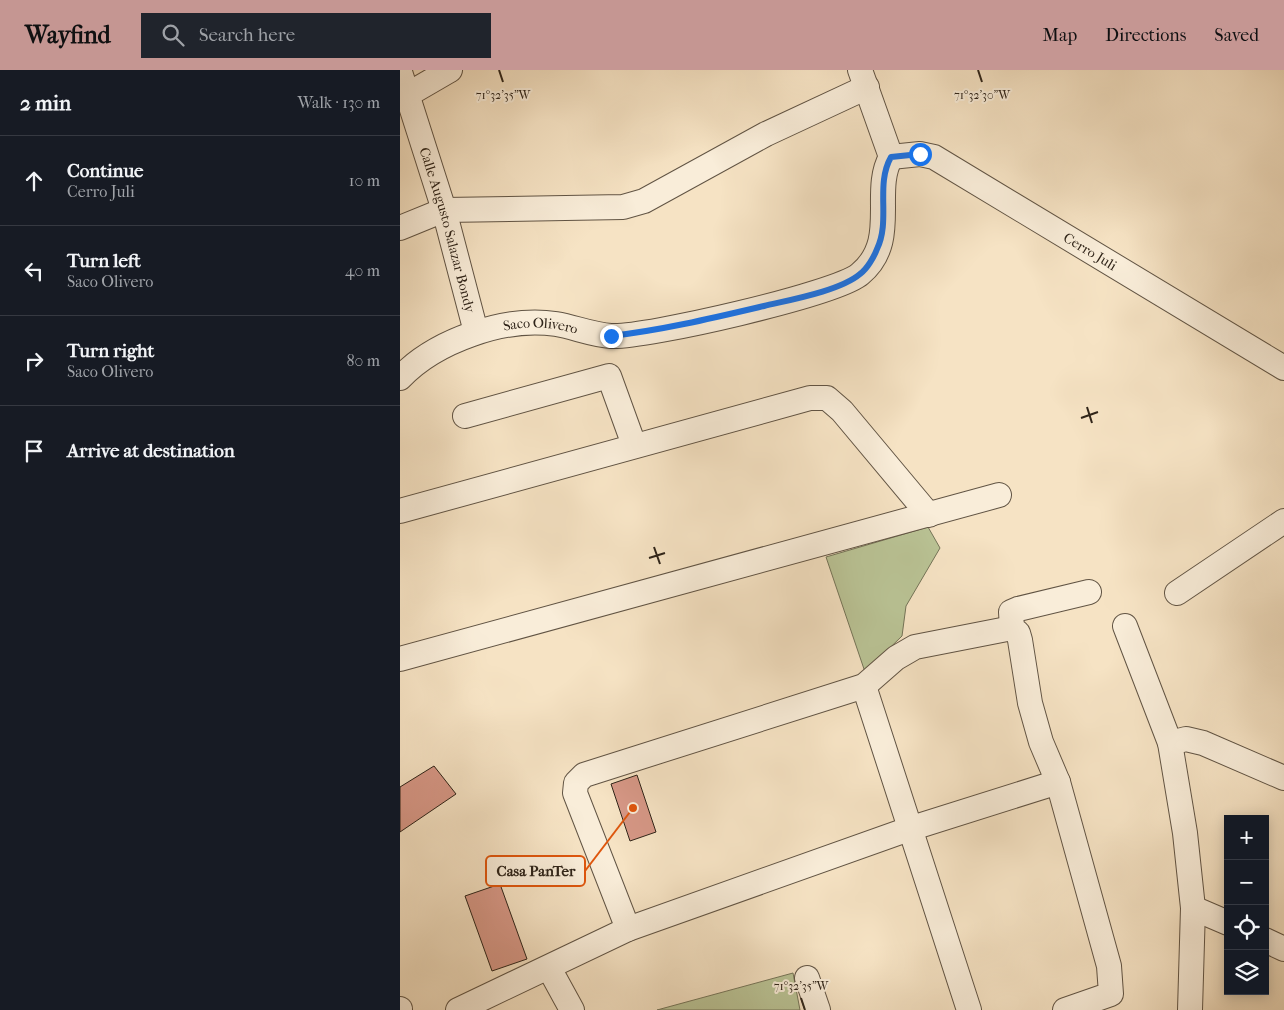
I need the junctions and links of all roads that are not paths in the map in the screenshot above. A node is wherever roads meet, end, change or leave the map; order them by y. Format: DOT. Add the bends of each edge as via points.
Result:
graph roads {
  1 [pos="450,70"];
  2 [pos="400,72"];
  3 [pos="864,78"];
  4 [pos="404,97"];
  5 [pos="891,157"];
  6 [pos="444,210"];
  7 [pos="400,228"];
  8 [pos="476,332"];
  9 [pos="1284,368"];
  10 [pos="400,378"];
  11 [pos="465,416"];
  12 [pos="634,445"];
  13 [pos="999,495"];
  14 [pos="400,510"];
  15 [pos="929,515"];
  16 [pos="1284,521"];
  17 [pos="1089,592"];
  18 [pos="1177,593"];
  19 [pos="1125,626"];
  20 [pos="1012,628"];
  21 [pos="400,659"];
  22 [pos="864,686"];
  23 [pos="1170,743"];
  24 [pos="1284,778"];
  25 [pos="1058,782"];
  26 [pos="909,829"];
  27 [pos="1193,908"];
  28 [pos="1224,922"];
  29 [pos="628,929"];
  30 [pos="1269,942"];
  31 [pos="1284,949"];
  32 [pos="549,968"];
  33 [pos="808,978"];
  34 [pos="458,1010"];
  35 [pos="572,1010"];
  36 [pos="818,1010"];
  37 [pos="969,1010"];
  38 [pos="1065,1010"];
  39 [pos="1190,1010"];
  1 -- 4 [label="street"];
  2 -- 4 [label="street, Calle Augusto Salazar Bondy"];
  3 -- 5 [label="street"];
  3 -- 6 [label="street" via="637,203 622,207"];
  4 -- 6 [label="street, Calle Augusto Salazar Bondy"];
  5 -- 8 [label="street, Saco Olivero" via="886,167 884,226 878,249 861,274 844,284 654,331 611,336 532,322"];
  5 -- 9 [label="street, Cerro Juli" via="920,154 934,157"];
  6 -- 7 [label="street"];
  6 -- 8 [label="street, Calle Augusto Salazar Bondy"];
  8 -- 10 [label="street, Saco Olivero" via="409,369"];
  11 -- 12 [label="street" via="609,376"];
  12 -- 14 [label="street"];
  12 -- 15 [label="street" via="810,398 827,398 842,410"];
  13 -- 15 [label="street"];
  15 -- 21 [label="street"];
  16 -- 18 [label="street"];
  17 -- 20 [label="street" via="1011,612"];
  19 -- 23 [label="street"];
  20 -- 22 [label="street" via="915,647 896,658"];
  20 -- 25 [label="street" via="1020,640 1030,703 1041,742"];
  22 -- 26 [label="street"];
  22 -- 29 [label="street" via="584,775 576,783 575,793"];
  23 -- 24 [label="street" via="1186,739 1203,743"];
  23 -- 27 [label="street"];
  25 -- 26 [label="street"];
  25 -- 38 [label="street" via="1109,966 1111,994"];
  26 -- 29 [label="street"];
  26 -- 37 [label="street"];
  27 -- 28 [label="street"];
  27 -- 39 [label="street"];
  29 -- 32 [label="street"];
  30 -- 31 [label="street"];
  32 -- 34 [label="street"];
  32 -- 35 [label="street"];
  33 -- 36 [label="street"];
}
